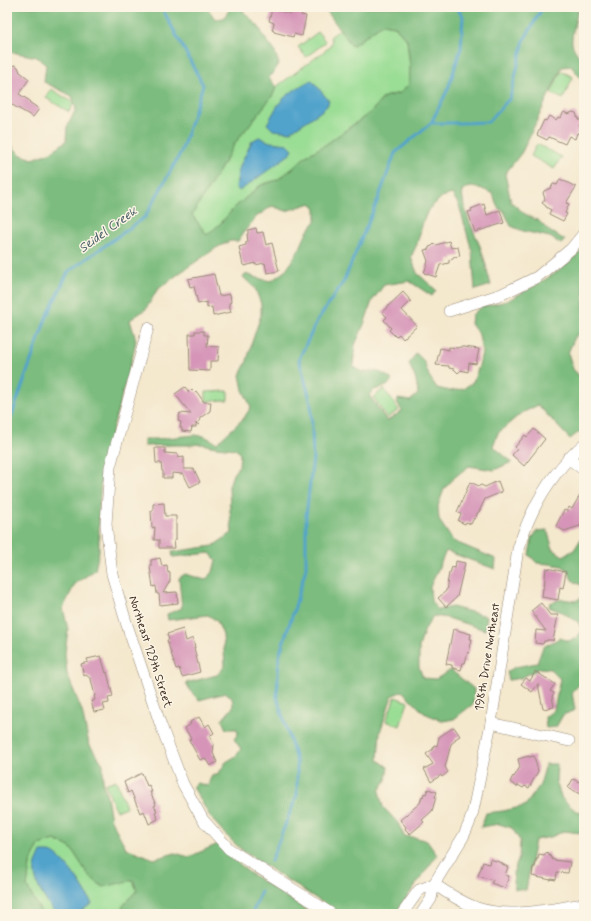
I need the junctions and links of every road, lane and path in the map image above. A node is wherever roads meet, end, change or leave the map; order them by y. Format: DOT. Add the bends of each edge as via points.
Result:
graph roads {
  1 [pos="584,233"];
  2 [pos="449,311"];
  3 [pos="148,328"];
  4 [pos="584,444"];
  5 [pos="568,458"];
  6 [pos="584,470"];
  7 [pos="491,723"];
  8 [pos="568,741"];
  9 [pos="434,884"];
  10 [pos="584,904"];
  11 [pos="332,914"];
  12 [pos="402,914"];
  13 [pos="421,914"];
  1 -- 2 [label="street" via="571,249 537,277 502,294"];
  3 -- 11 [label="street, Northeast 129th Street" via="110,467 106,524 112,574 126,622 183,784 203,820 229,849"];
  4 -- 5 [label="street, 198th Drive Northeast"];
  5 -- 6 [label="street"];
  5 -- 7 [label="street, 198th Drive Northeast" via="536,504 518,549"];
  7 -- 8 [label="street"];
  7 -- 9 [label="street, 198th Drive Northeast" via="469,824"];
  9 -- 10 [label="street" via="453,897 477,908 495,912 521,914"];
  9 -- 12 [label="street" via="419,890"];
  9 -- 13 [label="street, 198th Drive Northeast" via="431,899"];
}
